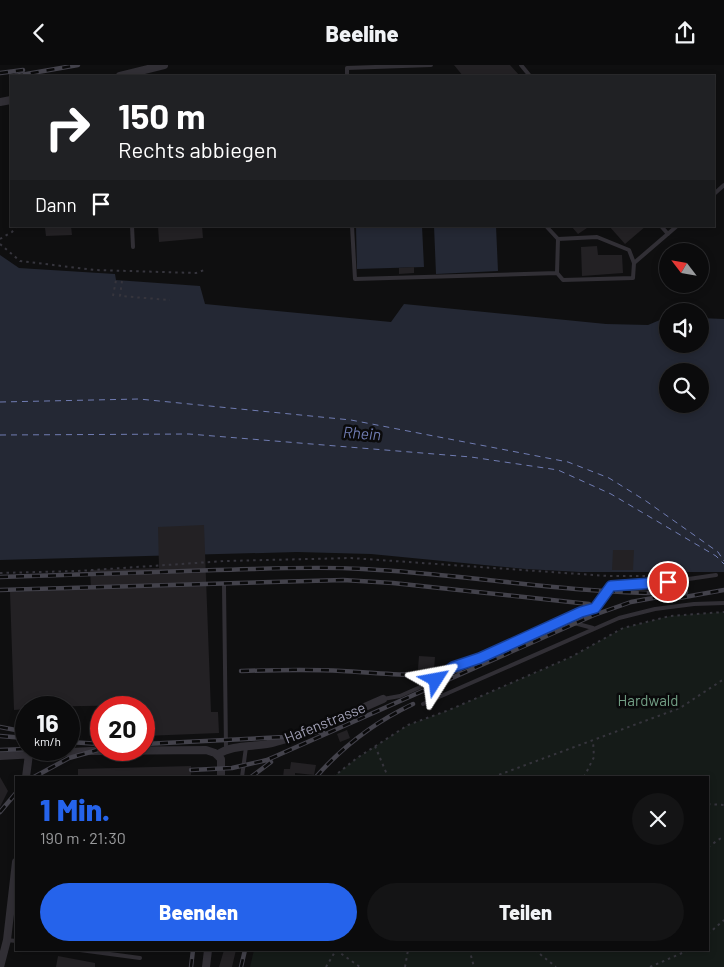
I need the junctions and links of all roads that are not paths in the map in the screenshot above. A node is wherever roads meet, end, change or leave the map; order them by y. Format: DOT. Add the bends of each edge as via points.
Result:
graph roads {
  1 [pos="164,65"];
  2 [pos="431,65"];
  3 [pos="521,65"];
  4 [pos="141,74"];
  5 [pos="347,75"];
  6 [pos="529,75"];
  7 [pos="132,227"];
  8 [pos="352,227"];
  9 [pos="547,227"];
  10 [pos="663,227"];
  11 [pos="676,227"];
  12 [pos="668,234"];
  13 [pos="558,239"];
  14 [pos="133,247"];
  15 [pos="634,263"];
  16 [pos="557,273"];
  17 [pos="716,575"];
  18 [pos="224,586"];
  19 [pos="724,603"];
  20 [pos="567,619"];
  21 [pos="594,629"];
  22 [pos="383,699"];
  23 [pos="423,705"];
  24 [pos="246,747"];
  25 [pos="226,749"];
  26 [pos="80,751"];
  27 [pos="15,755"];
  28 [pos="217,755"];
  29 [pos="0,756"];
  30 [pos="28,761"];
  31 [pos="26,776"];
  32 [pos="221,776"];
  33 [pos="242,776"];
  34 [pos="15,883"];
  35 [pos="14,900"];
  36 [pos="7,940"];
  37 [pos="15,941"];
  38 [pos="88,951"];
  39 [pos="208,951"];
  40 [pos="140,958"];
  41 [pos="0,967"];
  42 [pos="206,967"];
  1 -- 4 [label="street"];
  2 -- 5 [label="lane" via="347,67"];
  3 -- 6 [label="lane"];
  7 -- 14 [label="lane"];
  8 -- 16 [label="lane" via="355,279"];
  9 -- 13 [label="lane"];
  10 -- 12 [label="lane"];
  11 -- 12 [label="lane"];
  12 -- 15 [label="lane"];
  13 -- 15 [label="lane" via="597,237 629,250"];
  13 -- 16 [label="lane"];
  15 -- 16 [label="lane" via="633,278 564,280"];
  17 -- 20 [label="lane" via="611,586 595,608"];
  18 -- 25 [label="lane"];
  19 -- 21 [label="lane" via="655,609 619,618"];
  20 -- 21 [label="lane"];
  20 -- 22 [label="lane" via="453,667 436,680"];
  21 -- 23 [label="lane"];
  22 -- 24 [label="street, Hafenstrasse" via="297,736"];
  24 -- 25 [label="street, Hafenstrasse"];
  24 -- 33 [label="lane"];
  25 -- 28 [label="street, Hafenstrasse"];
  26 -- 28 [label="street" via="206,750"];
  27 -- 29 [label="street"];
  28 -- 32 [label="street" via="222,762"];
  30 -- 31 [label="street"];
  34 -- 35 [label="street"];
  35 -- 36 [label="street"];
  36 -- 37 [label="lane"];
  36 -- 41 [label="street"];
  38 -- 40 [label="lane"];
  39 -- 42 [label="street"];
}
